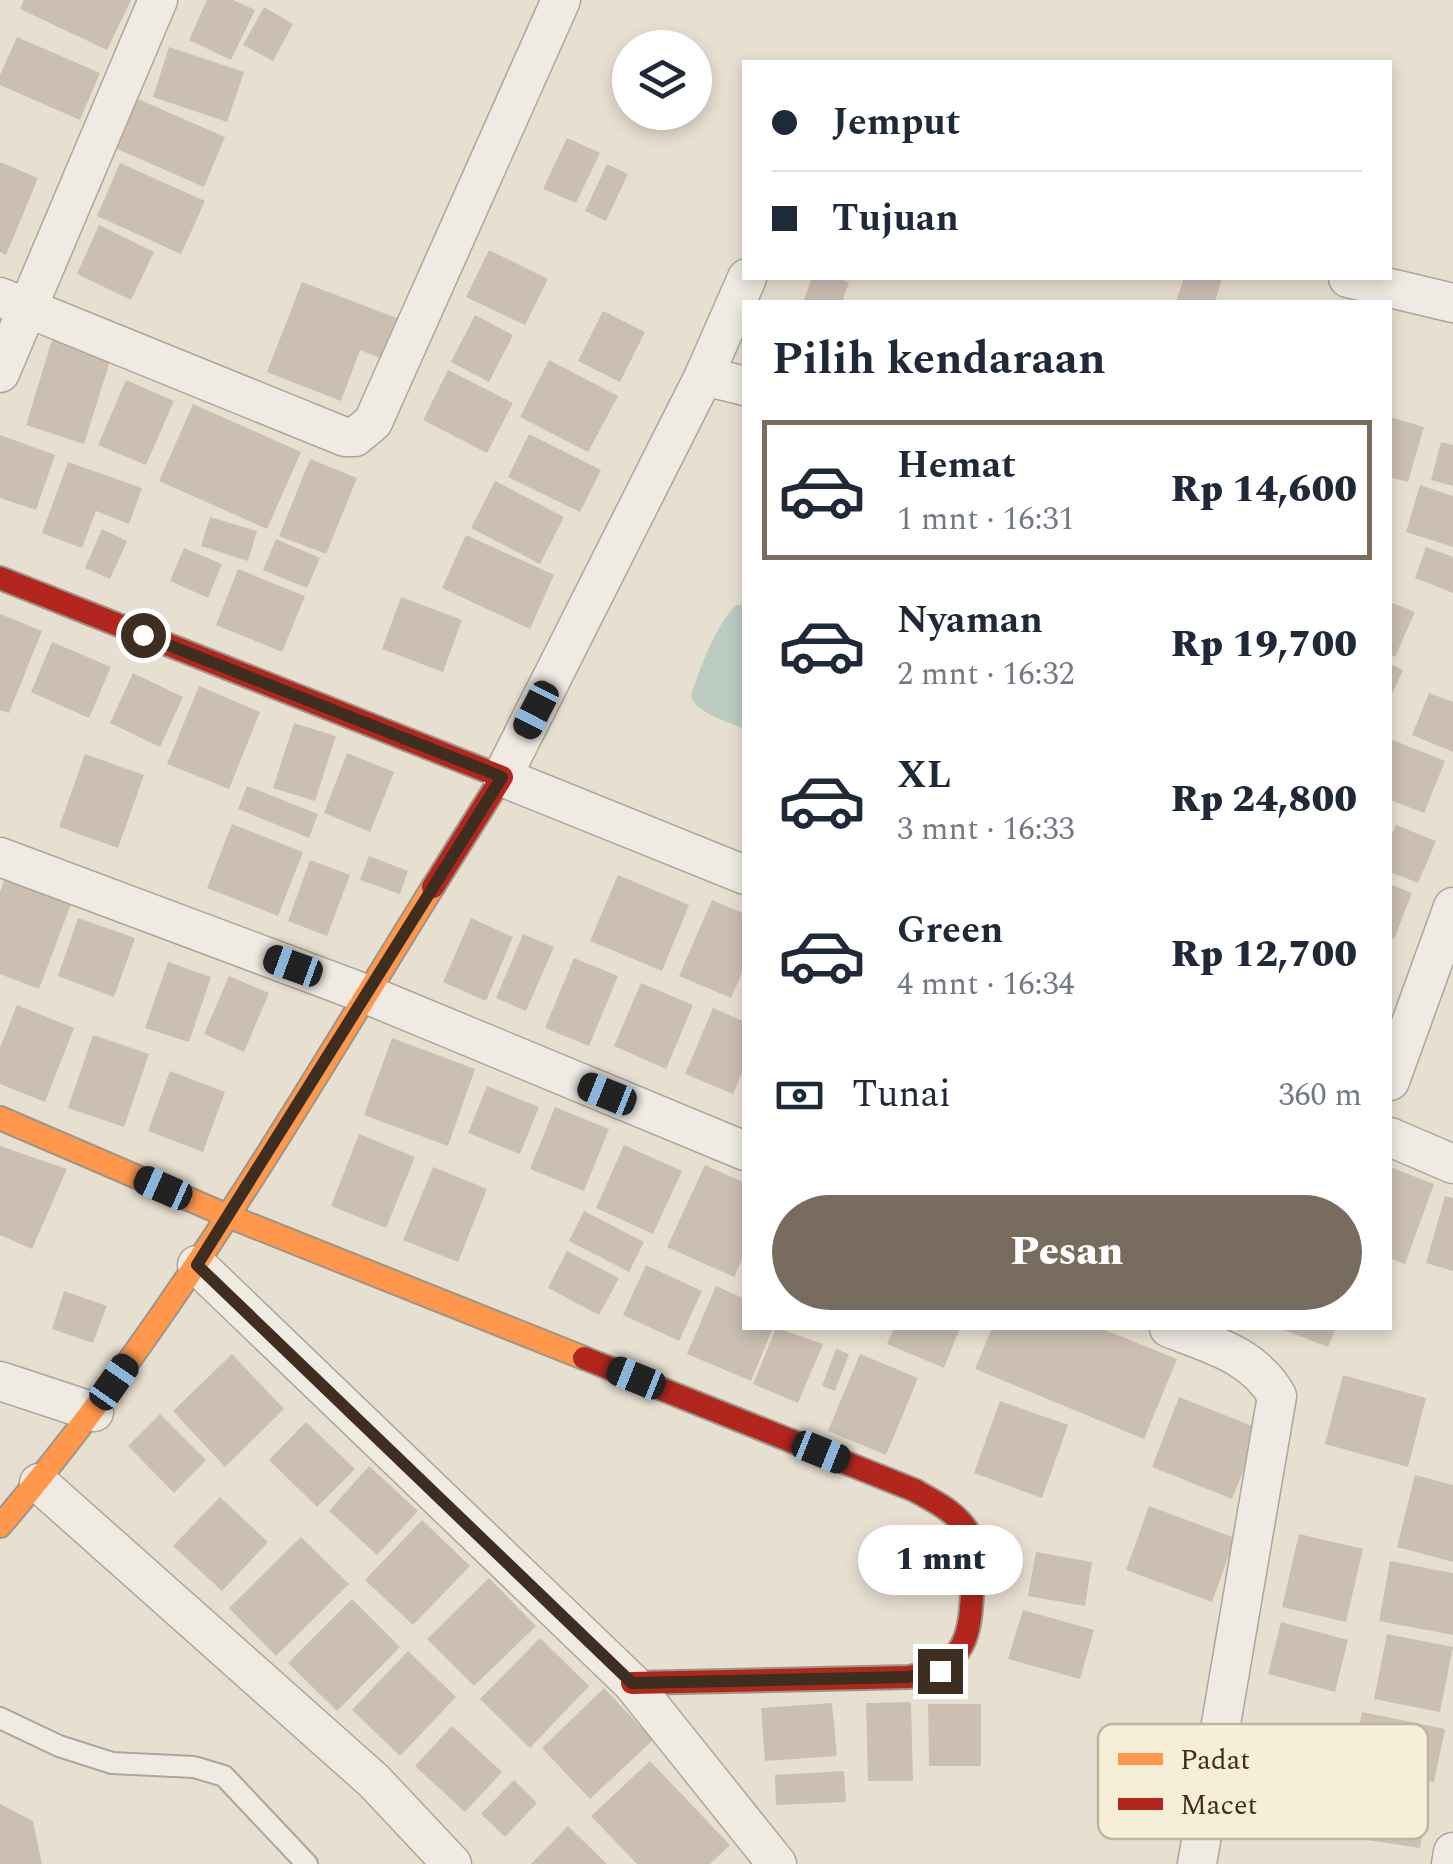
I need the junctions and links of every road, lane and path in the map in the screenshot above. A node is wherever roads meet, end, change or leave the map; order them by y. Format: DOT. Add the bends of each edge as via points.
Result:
graph roads {
  1 [pos="158,0"];
  2 [pos="561,0"];
  3 [pos="746,280"];
  4 [pos="1356,280"];
  5 [pos="14,302"];
  6 [pos="1453,304"];
  7 [pos="0,373"];
  8 [pos="704,376"];
  9 [pos="742,385"];
  10 [pos="0,578"];
  11 [pos="502,777"];
  12 [pos="0,857"];
  13 [pos="742,874"];
  14 [pos="1453,906"];
  15 [pos="366,994"];
  16 [pos="1392,1075"];
  17 [pos="0,1118"];
  18 [pos="1392,1138"];
  19 [pos="742,1151"];
  20 [pos="1453,1164"];
  21 [pos="228,1216"];
  22 [pos="197,1265"];
  23 [pos="1174,1330"];
  24 [pos="0,1381"];
  25 [pos="94,1412"];
  26 [pos="38,1483"];
  27 [pos="0,1526"];
  28 [pos="632,1683"];
  29 [pos="0,1718"];
  30 [pos="1221,1724"];
  31 [pos="1201,1839"];
  32 [pos="1453,1852"];
  33 [pos="307,1864"];
  34 [pos="452,1864"];
  35 [pos="777,1864"];
  36 [pos="1197,1864"];
  37 [pos="1451,1864"];
  1 -- 5 [label="street"];
  2 -- 5 [label="street" via="373,422 355,437"];
  3 -- 8 [label="street"];
  4 -- 6 [label="street"];
  5 -- 7 [label="street"];
  8 -- 9 [label="street"];
  8 -- 11 [label="street"];
  10 -- 11 [label="street"];
  11 -- 13 [label="street"];
  11 -- 15 [label="street"];
  12 -- 15 [label="street"];
  14 -- 16 [label="street"];
  15 -- 19 [label="street"];
  15 -- 21 [label="street"];
  17 -- 21 [label="street"];
  18 -- 20 [label="street"];
  21 -- 22 [label="street"];
  21 -- 28 [label="street" via="914,1490 954,1516 972,1541 967,1638 940,1671"];
  22 -- 25 [label="street"];
  22 -- 28 [label="street"];
  23 -- 30 [label="street" via="1251,1364 1277,1396"];
  24 -- 25 [label="street"];
  25 -- 26 [label="street"];
  26 -- 27 [label="street"];
  26 -- 34 [label="street" via="374,1781"];
  28 -- 35 [label="street"];
  29 -- 33 [label="lane" via="112,1763 194,1767 224,1776"];
  31 -- 36 [label="street"];
  32 -- 37 [label="street"];
}
